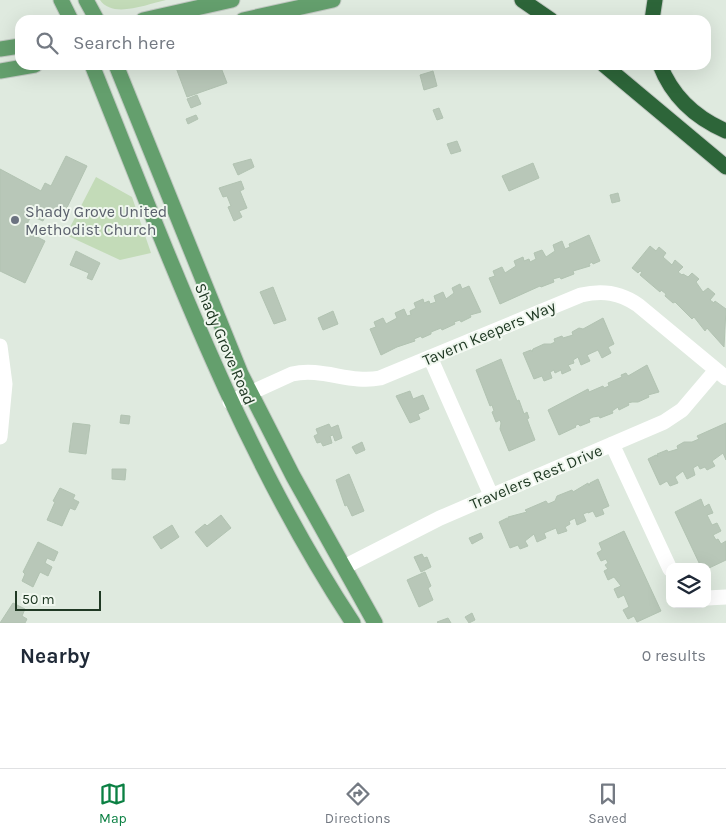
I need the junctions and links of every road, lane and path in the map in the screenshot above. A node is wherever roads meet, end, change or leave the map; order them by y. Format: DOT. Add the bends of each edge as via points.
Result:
graph roads {
  1 [pos="61,0"];
  2 [pos="86,0"];
  3 [pos="232,0"];
  4 [pos="333,0"];
  5 [pos="522,0"];
  6 [pos="654,0"];
  7 [pos="68,15"];
  8 [pos="94,15"];
  9 [pos="165,15"];
  10 [pos="266,15"];
  11 [pos="544,15"];
  12 [pos="652,15"];
  13 [pos="15,47"];
  14 [pos="0,49"];
  15 [pos="15,68"];
  16 [pos="94,70"];
  17 [pos="118,70"];
  18 [pos="610,70"];
  19 [pos="663,70"];
  20 [pos="0,71"];
  21 [pos="726,131"];
  22 [pos="726,167"];
  23 [pos="0,346"];
  24 [pos="430,357"];
  25 [pos="721,374"];
  26 [pos="250,393"];
  27 [pos="230,402"];
  28 [pos="0,437"];
  29 [pos="612,444"];
  30 [pos="491,495"];
  31 [pos="667,563"];
  32 [pos="344,567"];
  33 [pos="711,598"];
  34 [pos="726,598"];
  35 [pos="353,623"];
  36 [pos="375,623"];
  1 -- 7 [label="main road"];
  2 -- 8 [label="main road"];
  3 -- 9 [label="main road"];
  4 -- 10 [label="main road"];
  5 -- 11 [label="highway"];
  6 -- 12 [label="highway"];
  13 -- 14 [label="main road"];
  15 -- 20 [label="main road"];
  16 -- 27 [label="main road, Shady Grove Road"];
  17 -- 26 [label="main road, Shady Grove Road"];
  18 -- 22 [label="highway"];
  19 -- 21 [label="highway" via="685,104"];
  23 -- 28 [label="street" via="6,384"];
  24 -- 25 [label="street, Tavern Keepers Way" via="581,295 602,292 623,296 638,305"];
  24 -- 26 [label="street, Tavern Keepers Way" via="372,379 314,371 292,374"];
  24 -- 30 [label="street"];
  25 -- 29 [label="street, Travelers Rest Drive" via="674,416"];
  26 -- 27 [label="street, Tavern Keepers Way"];
  26 -- 32 [label="main road, Shady Grove Road"];
  27 -- 35 [label="main road, Shady Grove Road" via="288,518"];
  29 -- 30 [label="street, Travelers Rest Drive"];
  29 -- 31 [label="street"];
  30 -- 32 [label="street, Travelers Rest Drive"];
  32 -- 36 [label="main road, Shady Grove Road"];
  33 -- 34 [label="street"];
}
